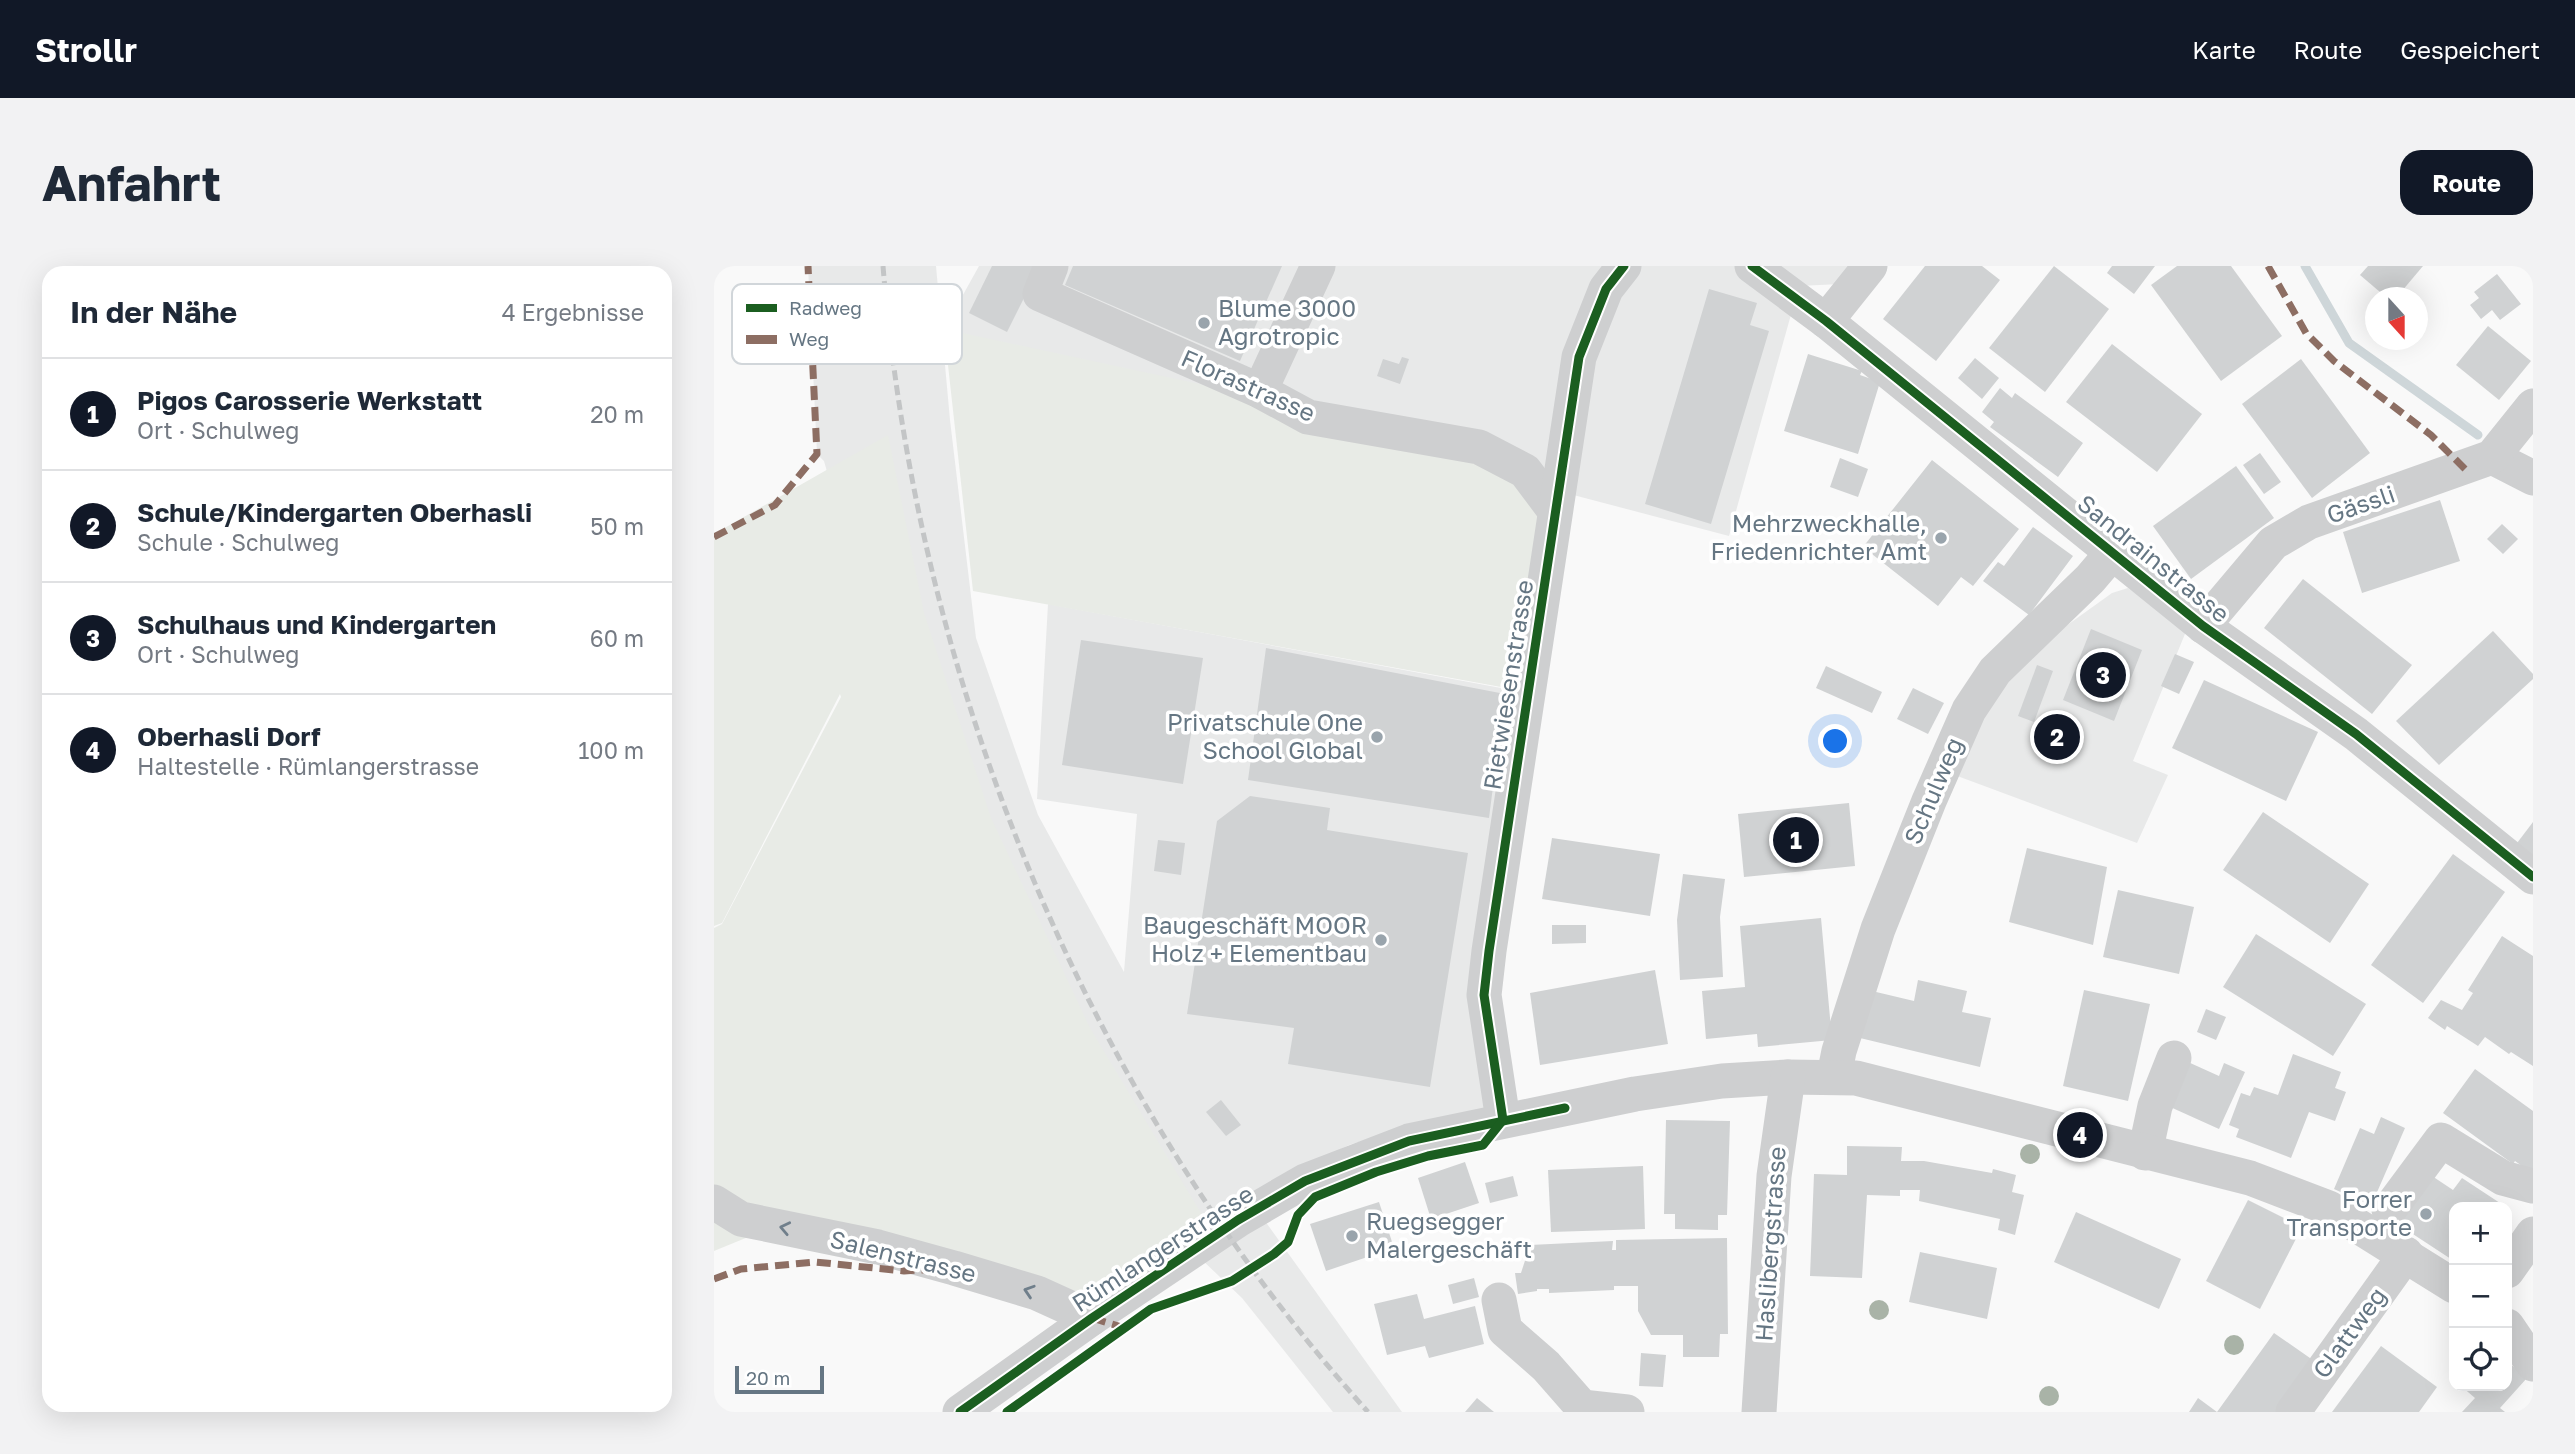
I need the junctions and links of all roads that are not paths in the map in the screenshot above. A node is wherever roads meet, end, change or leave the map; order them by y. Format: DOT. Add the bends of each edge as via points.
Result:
graph roads {
  1 [pos="1051,266"];
  2 [pos="1318,266"];
  3 [pos="1624,266"];
  4 [pos="1752,266"];
  5 [pos="1870,266"];
  6 [pos="1826,321"];
  7 [pos="1260,391"];
  8 [pos="2533,407"];
  9 [pos="2492,457"];
  10 [pos="2533,478"];
  11 [pos="1555,511"];
  12 [pos="2113,552"];
  13 [pos="2203,626"];
  14 [pos="2533,877"];
  15 [pos="2174,1058"];
  16 [pos="1834,1076"];
  17 [pos="1788,1077"];
  18 [pos="1503,1120"];
  19 [pos="2145,1153"];
  20 [pos="2533,1186"];
  21 [pos="714,1202"];
  22 [pos="2389,1210"];
  23 [pos="2533,1234"];
  24 [pos="2406,1254"];
  25 [pos="2511,1265"];
  26 [pos="2449,1283"];
  27 [pos="1499,1300"];
  28 [pos="1091,1318"];
  29 [pos="2508,1328"];
  30 [pos="2533,1364"];
  31 [pos="960,1412"];
  32 [pos="1627,1412"];
  33 [pos="1759,1412"];
  34 [pos="2293,1412"];
  1 -- 7 [label="street, Florastrasse" via="1040,294"];
  2 -- 7 [label="street"];
  3 -- 11 [label="street, Rietwiesenstrasse" via="1606,289 1579,357"];
  4 -- 6 [label="street, Sandrainstrasse"];
  5 -- 6 [label="street"];
  6 -- 12 [label="street, Sandrainstrasse"];
  7 -- 11 [label="street, Florastrasse" via="1308,417 1479,447 1525,471"];
  8 -- 9 [label="street"];
  9 -- 10 [label="street"];
  9 -- 13 [label="street, Gässli" via="2309,522 2273,542"];
  11 -- 18 [label="street, Rietwiesenstrasse" via="1485,995"];
  12 -- 13 [label="street, Sandrainstrasse"];
  12 -- 16 [label="street, Schulweg" via="1995,671 1969,710 1878,929"];
  13 -- 14 [label="street, Sandrainstrasse" via="2356,734"];
  15 -- 19 [label="street" via="2155,1106"];
  16 -- 17 [label="street, Rümlangerstrasse"];
  16 -- 19 [label="street, Rümlangerstrasse"];
  17 -- 18 [label="street, Rümlangerstrasse" via="1660,1090"];
  17 -- 33 [label="street, Haslibergstrasse" via="1774,1176"];
  18 -- 28 [label="street, Rümlangerstrasse" via="1409,1141 1305,1181"];
  19 -- 24 [label="street, Rümlangerstrasse" via="2250,1178 2329,1208"];
  20 -- 22 [label="street" via="2503,1178 2441,1140"];
  28 -- 21 [label="street, Salenstrasse, one-way" via="1037,1293 954,1268 741,1219"];
  23 -- 25 [label="street"];
  24 -- 26 [label="street, Rümlangerstrasse"];
  24 -- 34 [label="street, Glattweg"];
  27 -- 32 [label="street" via="1505,1330 1546,1366 1582,1407"];
  28 -- 31 [label="street, Rümlangerstrasse"];
  29 -- 30 [label="street"];
}
